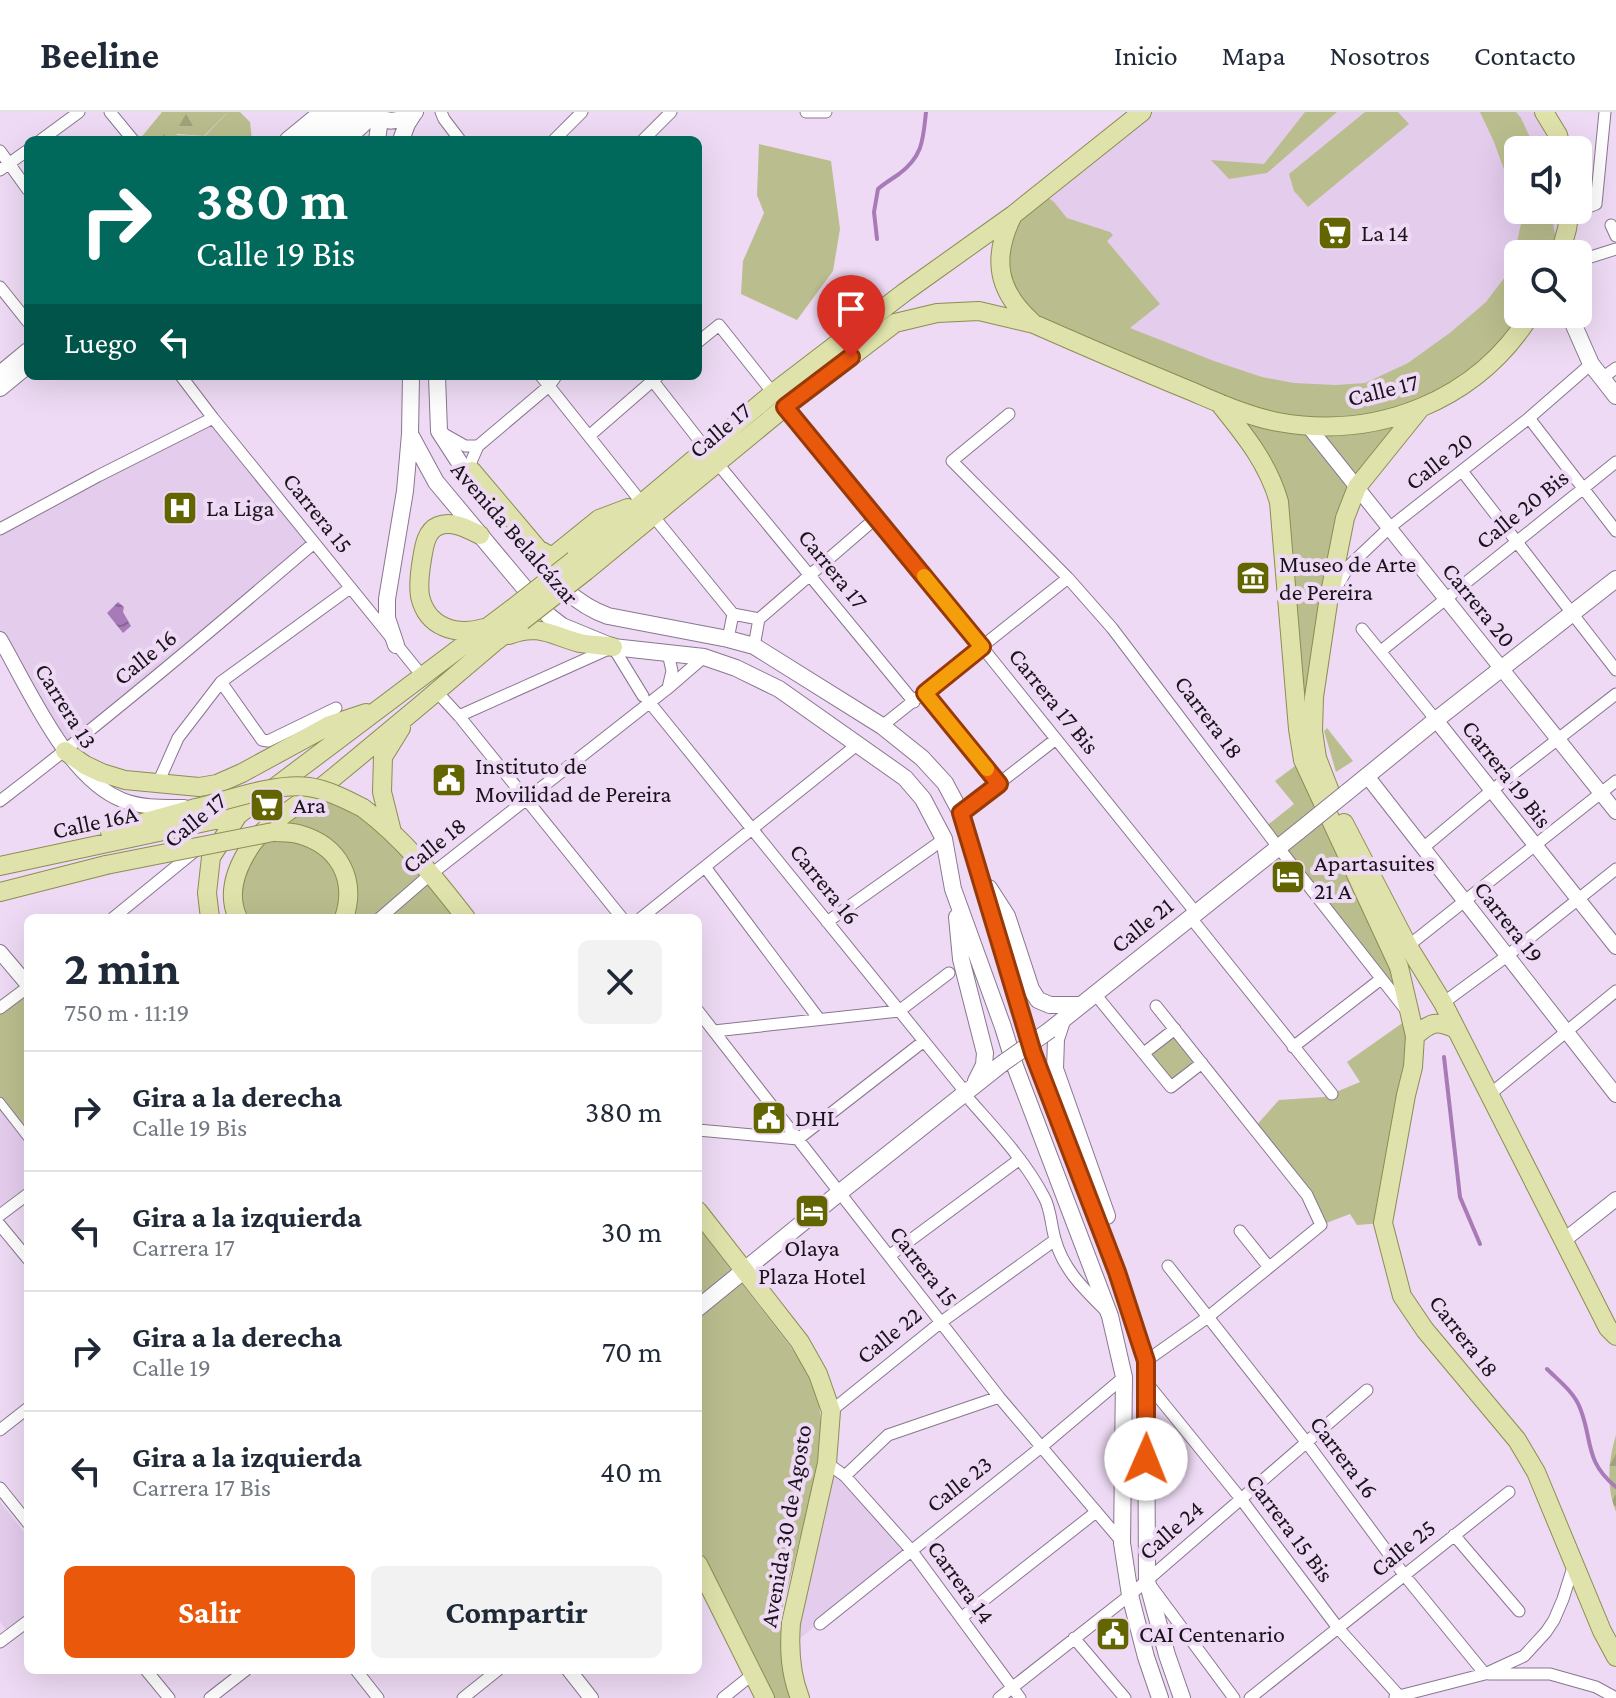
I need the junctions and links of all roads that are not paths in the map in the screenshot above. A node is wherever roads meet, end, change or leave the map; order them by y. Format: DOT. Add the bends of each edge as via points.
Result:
graph roads {
  1 [pos="79,112"];
  2 [pos="110,112"];
  3 [pos="322,112"];
  4 [pos="341,112"];
  5 [pos="415,112"];
  6 [pos="441,112"];
  7 [pos="582,112"];
  8 [pos="671,112"];
  9 [pos="806,112"];
  10 [pos="826,112"];
  11 [pos="1544,112"];
  12 [pos="1605,112"];
  13 [pos="1138,113"];
  14 [pos="371,115"];
  15 [pos="46,136"];
  16 [pos="130,136"];
  17 [pos="293,136"];
  18 [pos="310,136"];
  19 [pos="331,136"];
  20 [pos="350,136"];
  21 [pos="376,136"];
  22 [pos="402,136"];
  23 [pos="457,136"];
  24 [pos="558,136"];
  25 [pos="647,136"];
  26 [pos="1558,136"];
  27 [pos="0,151"];
  28 [pos="24,153"];
  29 [pos="5,167"];
  30 [pos="24,186"];
  31 [pos="1592,205"];
  32 [pos="1013,215"];
  33 [pos="1616,249"];
  34 [pos="1592,257"];
  35 [pos="0,287"];
  36 [pos="24,317"];
  37 [pos="1034,324"];
  38 [pos="1520,328"];
  39 [pos="1576,328"];
  40 [pos="702,339"];
  41 [pos="24,354"];
  42 [pos="24,368"];
  43 [pos="1616,368"];
  44 [pos="1596,371"];
  45 [pos="0,374"];
  46 [pos="184,380"];
  47 [pos="411,380"];
  48 [pos="437,380"];
  49 [pos="548,380"];
  50 [pos="550,380"];
  51 [pos="651,380"];
  52 [pos="655,380"];
  53 [pos="0,388"];
  54 [pos="1616,396"];
  55 [pos="779,400"];
  56 [pos="1219,403"];
  57 [pos="1419,410"];
  58 [pos="1009,414"];
  59 [pos="213,418"];
  60 [pos="1529,418"];
  61 [pos="1308,426"];
  62 [pos="439,431"];
  63 [pos="410,434"];
  64 [pos="589,436"];
  65 [pos="478,446"];
  66 [pos="712,456"];
  67 [pos="1616,462"];
  68 [pos="472,471"];
  69 [pos="1462,471"];
  70 [pos="1357,487"];
  71 [pos="1583,488"];
  72 [pos="479,492"];
  73 [pos="648,510"];
  74 [pos="876,518"];
  75 [pos="1389,528"];
  76 [pos="0,529"];
  77 [pos="1616,531"];
  78 [pos="480,535"];
  79 [pos="314,543"];
  80 [pos="1517,543"];
  81 [pos="809,576"];
  82 [pos="1068,578"];
  83 [pos="1616,579"];
  84 [pos="350,588"];
  85 [pos="1445,599"];
  86 [pos="1328,603"];
  87 [pos="1572,613"];
  88 [pos="733,614"];
  89 [pos="759,619"];
  90 [pos="1362,629"];
  91 [pos="493,633"];
  92 [pos="0,639"];
  93 [pos="728,639"];
  94 [pos="396,645"];
  95 [pos="754,646"];
  96 [pos="613,647"];
  97 [pos="982,647"];
  98 [pos="1381,651"];
  99 [pos="668,653"];
  100 [pos="704,657"];
  101 [pos="1501,668"];
  102 [pos="1616,670"];
  103 [pos="423,677"];
  104 [pos="221,682"];
  105 [pos="667,689"];
  106 [pos="437,692"];
  107 [pos="925,693"];
  108 [pos="1616,694"];
  109 [pos="647,699"];
  110 [pos="914,702"];
  111 [pos="336,708"];
  112 [pos="380,708"];
  113 [pos="459,716"];
  114 [pos="1436,720"];
  115 [pos="882,726"];
  116 [pos="1557,738"];
  117 [pos="1056,739"];
  118 [pos="858,744"];
  119 [pos="65,751"];
  120 [pos="1367,776"];
  121 [pos="1616,781"];
  122 [pos="158,783"];
  123 [pos="999,784"];
  124 [pos="1491,791"];
  125 [pos="1601,792"];
  126 [pos="526,800"];
  127 [pos="0,801"];
  128 [pos="196,808"];
  129 [pos="1616,812"];
  130 [pos="961,813"];
  131 [pos="238,815"];
  132 [pos="752,829"];
  133 [pos="392,832"];
  134 [pos="267,833"];
  135 [pos="944,839"];
  136 [pos="1534,845"];
  137 [pos="1278,847"];
  138 [pos="1423,848"];
  139 [pos="4,866"];
  140 [pos="705,867"];
  141 [pos="1616,869"];
  142 [pos="979,873"];
  143 [pos="432,874"];
  144 [pos="953,889"];
  145 [pos="0,892"];
  146 [pos="1578,900"];
  147 [pos="1464,902"];
  148 [pos="118,914"];
  149 [pos="210,914"];
  150 [pos="236,914"];
  151 [pos="345,914"];
  152 [pos="385,914"];
  153 [pos="463,914"];
  154 [pos="619,914"];
  155 [pos="646,914"];
  156 [pos="1193,915"];
  157 [pos="827,922"];
  158 [pos="1408,946"];
  159 [pos="1616,947"];
  160 [pos="0,952"];
  161 [pos="1507,956"];
  162 [pos="949,973"];
  163 [pos="1381,979"];
  164 [pos="24,981"];
  165 [pos="24,989"];
  166 [pos="1616,991"];
  167 [pos="1095,994"];
  168 [pos="1443,1003"];
  169 [pos="1081,1005"];
  170 [pos="1156,1006"];
  171 [pos="0,1008"];
  172 [pos="899,1011"];
  173 [pos="702,1016"];
  174 [pos="1412,1017"];
  175 [pos="819,1019"];
  176 [pos="1056,1025"];
  177 [pos="1175,1029"];
  178 [pos="1456,1029"];
  179 [pos="714,1031"];
  180 [pos="1567,1031"];
  181 [pos="1415,1036"];
  182 [pos="924,1041"];
  183 [pos="1293,1047"];
  184 [pos="1144,1053"];
  185 [pos="1202,1063"];
  186 [pos="1332,1094"];
  187 [pos="967,1095"];
  188 [pos="1489,1095"];
  189 [pos="1616,1095"];
  190 [pos="0,1102"];
  191 [pos="702,1130"];
  192 [pos="24,1133"];
  193 [pos="798,1139"];
  194 [pos="1020,1159"];
  195 [pos="839,1193"];
  196 [pos="24,1197"];
  197 [pos="1616,1199"];
  198 [pos="0,1215"];
  199 [pos="702,1216"];
  200 [pos="0,1225"];
  201 [pos="1240,1231"];
  202 [pos="1055,1240"];
  203 [pos="1563,1241"];
  204 [pos="24,1254"];
  205 [pos="889,1256"];
  206 [pos="1168,1266"];
  207 [pos="1268,1266"];
  208 [pos="745,1270"];
  209 [pos="1117,1272"];
  210 [pos="702,1305"];
  211 [pos="1110,1316"];
  212 [pos="1208,1317"];
  213 [pos="940,1323"];
  214 [pos="1616,1336"];
  215 [pos="1146,1361"];
  216 [pos="1124,1377"];
  217 [pos="1147,1383"];
  218 [pos="1367,1390"];
  219 [pos="999,1397"];
  220 [pos="24,1411"];
  221 [pos="831,1411"];
  222 [pos="0,1430"];
  223 [pos="1307,1443"];
  224 [pos="1040,1448"];
  225 [pos="827,1463"];
  226 [pos="845,1476"];
  227 [pos="0,1488"];
  228 [pos="1509,1492"];
  229 [pos="1241,1499"];
  230 [pos="1096,1512"];
  231 [pos="24,1518"];
  232 [pos="1454,1535"];
  233 [pos="1122,1543"];
  234 [pos="911,1550"];
  235 [pos="1574,1564"];
  236 [pos="702,1572"];
  237 [pos="1405,1576"];
  238 [pos="1147,1581"];
  239 [pos="1130,1595"];
  240 [pos="1519,1611"];
  241 [pos="961,1618"];
  242 [pos="24,1624"];
  243 [pos="820,1624"];
  244 [pos="1338,1628"];
  245 [pos="1074,1638"];
  246 [pos="0,1642"];
  247 [pos="1616,1657"];
  248 [pos="149,1674"];
  249 [pos="241,1674"];
  250 [pos="359,1674"];
  251 [pos="493,1674"];
  252 [pos="572,1674"];
  253 [pos="753,1674"];
  254 [pos="1485,1674"];
  255 [pos="1016,1693"];
  256 [pos="1396,1697"];
  257 [pos="169,1698"];
  258 [pos="210,1698"];
  259 [pos="378,1698"];
  260 [pos="463,1698"];
  261 [pos="591,1698"];
  262 [pos="723,1698"];
  263 [pos="765,1698"];
  264 [pos="800,1698"];
  265 [pos="999,1698"];
  266 [pos="1125,1698"];
  267 [pos="1160,1698"];
  268 [pos="1182,1698"];
  269 [pos="1234,1698"];
  270 [pos="1250,1698"];
  271 [pos="1616,1698"];
  1 -- 15 [label="street"];
  2 -- 16 [label="street"];
  3 -- 17 [label="main road"];
  4 -- 18 [label="main road"];
  5 -- 14 [label="main road" via="388,121"];
  5 -- 22 [label="main road"];
  6 -- 23 [label="street"];
  7 -- 24 [label="street"];
  8 -- 25 [label="street"];
  9 -- 10 [label="street"];
  11 -- 26 [label="main road"];
  12 -- 31 [label="street"];
  13 -- 32 [label="main road, Calle 17"];
  14 -- 19 [label="main road"];
  14 -- 20 [label="main road"];
  14 -- 21 [label="main road"];
  27 -- 29 [label="street"];
  28 -- 29 [label="street"];
  29 -- 30 [label="street"];
  32 -- 37 [label="main road" via="1004,234 1001,274 1019,310"];
  32 -- 55 [label="main road, Calle 17" via="905,292"];
  33 -- 34 [label="street"];
  35 -- 36 [label="street"];
  37 -- 55 [label="main road, Calle 17" via="979,311 895,323"];
  37 -- 56 [label="main road, Calle 17"];
  38 -- 57 [label="main road, Calle 17" via="1479,374"];
  39 -- 44 [label="main road"];
  40 -- 55 [label="street, Carrera 17 Bis" via="719,325"];
  41 -- 45 [label="main road"];
  42 -- 53 [label="main road"];
  43 -- 44 [label="street, Calle 20"];
  44 -- 54 [label="main road"];
  44 -- 60 [label="street, Calle 20"];
  46 -- 59 [label="street, Carrera 15"];
  47 -- 63 [label="main road, Avenida Belalcázar"];
  48 -- 62 [label="main road"];
  49 -- 65 [label="street"];
  50 -- 64 [label="street"];
  51 -- 64 [label="street"];
  52 -- 66 [label="street, Carrera 17"];
  55 -- 66 [label="main road, Calle 17"];
  55 -- 74 [label="street, Carrera 17 Bis"];
  56 -- 61 [label="main road, Calle 17"];
  56 -- 174 [label="main road, Carrera 18" via="1254,445 1273,482 1303,760 1399,967"];
  57 -- 61 [label="main road, Calle 17" via="1366,423"];
  57 -- 70 [label="main road"];
  58 -- 82 [label="street, Carrera 18" via="952,461"];
  59 -- 76 [label="street"];
  59 -- 79 [label="street, Carrera 15"];
  60 -- 69 [label="street, Calle 20"];
  60 -- 71 [label="street"];
  61 -- 70 [label="street, Carrera 20"];
  62 -- 65 [label="street" via="465,446"];
  62 -- 72 [label="main road, Avenida Belalcázar"];
  63 -- 78 [label="main road, Avenida Belalcázar" via="436,482"];
  63 -- 94 [label="main road" via="387,599"];
  64 -- 73 [label="street"];
  65 -- 68 [label="street"];
  66 -- 73 [label="main road, Calle 17"];
  66 -- 81 [label="street, Carrera 17"];
  67 -- 71 [label="street, Calle 20 Bis"];
  68 -- 72 [label="street"];
  68 -- 73 [label="main road" via="538,549 552,557 599,519"];
  69 -- 75 [label="street, Calle 20"];
  69 -- 80 [label="street"];
  70 -- 75 [label="street, Carrera 20"];
  70 -- 86 [label="main road" via="1345,518"];
  71 -- 77 [label="street"];
  71 -- 80 [label="street, Calle 20 Bis"];
  72 -- 93 [label="main road, Avenida Belalcázar" via="578,602 608,616"];
  73 -- 88 [label="street"];
  73 -- 91 [label="main road, Calle 17, bridge"];
  74 -- 81 [label="street"];
  74 -- 97 [label="street, Carrera 17 Bis"];
  75 -- 85 [label="street, Carrera 20"];
  75 -- 86 [label="street, Calle 20" via="1349,566"];
  78 -- 91 [label="main road" via="453,525 435,527 424,546 420,594 429,615 448,630"];
  78 -- 96 [label="main road, Avenida Belalcázar" via="549,616"];
  79 -- 84 [label="street, Carrera 15"];
  79 -- 119 [label="street, Calle 16"];
  80 -- 85 [label="street, Calle 20 Bis"];
  80 -- 87 [label="street"];
  81 -- 89 [label="street"];
  81 -- 110 [label="street, Carrera 17"];
  82 -- 97 [label="street"];
  82 -- 137 [label="street, Carrera 18"];
  83 -- 87 [label="main road, Calle 21"];
  84 -- 94 [label="street, Carrera 15"];
  84 -- 104 [label="street"];
  85 -- 98 [label="street, Calle 20 Bis"];
  85 -- 101 [label="street, Carrera 20"];
  86 -- 158 [label="main road" via="1314,697 1317,758 1336,808"];
  87 -- 101 [label="main road, Calle 21"];
  87 -- 102 [label="street"];
  88 -- 89 [label="street"];
  88 -- 93 [label="street"];
  89 -- 95 [label="street"];
  90 -- 98 [label="street, Carrera 19 Bis"];
  91 -- 96 [label="main road" via="540,630"];
  91 -- 103 [label="main road, Calle 17"];
  91 -- 106 [label="main road, Calle 17"];
  92 -- 119 [label="street, Carrera 13"];
  93 -- 95 [label="main road, Avenida Belalcázar"];
  94 -- 103 [label="street, Carrera 15"];
  95 -- 115 [label="main road, Avenida Belalcázar"];
  96 -- 99 [label="main road, Avenida Belalcázar"];
  96 -- 109 [label="street, Carrera 16"];
  96 -- 113 [label="street"];
  97 -- 107 [label="street"];
  97 -- 117 [label="street, Carrera 17 Bis"];
  98 -- 114 [label="street, Carrera 19 Bis"];
  99 -- 100 [label="main road, Avenida Belalcázar"];
  99 -- 105 [label="street" via="672,671"];
  100 -- 105 [label="street, Calle 18"];
  100 -- 118 [label="main road, Avenida Belalcázar" via="779,689"];
  101 -- 114 [label="main road, Calle 21"];
  101 -- 116 [label="street, Carrera 20"];
  103 -- 112 [label="main road, Calle 17"];
  104 -- 111 [label="street" via="262,740"];
  104 -- 122 [label="street" via="178,738"];
  105 -- 109 [label="street, Calle 18"];
  106 -- 113 [label="street"];
  106 -- 133 [label="main road" via="399,730 383,757 382,792"];
  106 -- 134 [label="main road, Calle 17"];
  107 -- 110 [label="street"];
  107 -- 123 [label="street"];
  108 -- 116 [label="street"];
  109 -- 126 [label="street, Calle 18"];
  109 -- 132 [label="street, Carrera 16"];
  110 -- 115 [label="street"];
  112 -- 122 [label="main road" via="330,725 217,784"];
  112 -- 131 [label="main road, Calle 17"];
  113 -- 126 [label="street"];
  114 -- 120 [label="main road, Calle 21"];
  114 -- 124 [label="street, Carrera 19 Bis"];
  115 -- 130 [label="main road, Avenida Belalcázar" via="945,783"];
  116 -- 124 [label="street"];
  116 -- 125 [label="street, Carrera 20"];
  117 -- 123 [label="street"];
  117 -- 156 [label="street, Carrera 17 Bis"];
  118 -- 132 [label="street"];
  118 -- 135 [label="main road, Avenida Belalcázar" via="905,778"];
  119 -- 122 [label="main road" via="102,773"];
  119 -- 127 [label="street, Calle 16"];
  119 -- 128 [label="street, Carrera 13" via="102,789 123,800"];
  120 -- 137 [label="main road, Calle 21, bridge"];
  120 -- 138 [label="street, Carrera 19"];
  121 -- 125 [label="street"];
  123 -- 130 [label="street"];
  124 -- 136 [label="street, Carrera 19 Bis"];
  124 -- 138 [label="street"];
  125 -- 129 [label="street, Carrera 20"];
  125 -- 136 [label="street"];
  126 -- 143 [label="street, Calle 18"];
  126 -- 154 [label="street"];
  128 -- 133 [label="main road, bridge" via="285,786 309,787 341,796"];
  128 -- 139 [label="main road"];
  130 -- 142 [label="main road, Avenida Belalcázar"];
  131 -- 139 [label="main road, Calle 16A"];
  131 -- 148 [label="street, Calle 17"];
  131 -- 149 [label="main road" via="211,857"];
  132 -- 140 [label="street"];
  132 -- 157 [label="street, Carrera 16"];
  133 -- 143 [label="main road"];
  134 -- 145 [label="main road, Calle 16A, bridge"];
  134 -- 150 [label="main road" via="251,846 235,876"];
  134 -- 151 [label="main road" via="297,834 332,851 349,884"];
  135 -- 144 [label="main road, Avenida Belalcázar"];
  135 -- 157 [label="street"];
  136 -- 146 [label="street, Carrera 19 Bis"];
  136 -- 147 [label="street"];
  137 -- 156 [label="main road, Calle 21"];
  137 -- 163 [label="street, Carrera 18"];
  138 -- 147 [label="street, Carrera 19"];
  140 -- 155 [label="street"];
  140 -- 175 [label="street"];
  141 -- 146 [label="street"];
  142 -- 169 [label="main road" via="1007,916 1038,1000"];
  142 -- 209 [label="main road, Avenida Belalcázar" via="1033,1053"];
  143 -- 152 [label="street, Calle 18"];
  143 -- 153 [label="main road"];
  144 -- 187 [label="main road" via="961,959 985,1053"];
  144 -- 211 [label="main road, Avenida Belalcázar"];
  146 -- 159 [label="street, Carrera 19 Bis"];
  146 -- 161 [label="street"];
  147 -- 158 [label="street"];
  147 -- 161 [label="street, Carrera 19"];
  156 -- 167 [label="main road, Calle 21"];
  156 -- 183 [label="street, Carrera 17 Bis"];
  157 -- 172 [label="street, Carrera 16"];
  158 -- 168 [label="main road"];
  160 -- 164 [label="street"];
  161 -- 168 [label="street"];
  161 -- 180 [label="street, Carrera 19"];
  162 -- 172 [label="street"];
  163 -- 174 [label="street, Carrera 18"];
  163 -- 183 [label="street"];
  165 -- 171 [label="street"];
  166 -- 180 [label="street"];
  167 -- 169 [label="main road, Calle 21"];
  167 -- 184 [label="street"];
  168 -- 178 [label="main road"];
  169 -- 176 [label="main road, Calle 21"];
  170 -- 177 [label="street"];
  172 -- 175 [label="street"];
  172 -- 182 [label="street, Carrera 16"];
  173 -- 179 [label="street, Carrera 15"];
  174 -- 181 [label="main road, Carrera 18"];
  175 -- 179 [label="street"];
  176 -- 187 [label="main road, Calle 21, bridge"];
  176 -- 209 [label="main road" via="1055,1069 1111,1227"];
  177 -- 184 [label="street"];
  177 -- 185 [label="street"];
  178 -- 181 [label="main road" via="1434,1023"];
  178 -- 188 [label="main road"];
  179 -- 193 [label="street, Carrera 15"];
  180 -- 188 [label="street"];
  180 -- 189 [label="street, Carrera 19"];
  181 -- 235 [label="main road, Carrera 18" via="1383,1223 1402,1296 1517,1440"];
  182 -- 187 [label="street, Carrera 16"];
  182 -- 193 [label="street"];
  183 -- 186 [label="street, Carrera 17 Bis"];
  184 -- 185 [label="street" via="1171,1087"];
  185 -- 207 [label="street" via="1307,1195 1321,1225"];
  187 -- 194 [label="street, Carrera 16"];
  187 -- 195 [label="main road, Calle 21"];
  188 -- 203 [label="main road"];
  190 -- 192 [label="street"];
  191 -- 193 [label="street"];
  193 -- 195 [label="street, Carrera 15"];
  194 -- 202 [label="street, Carrera 16" via="1046,1199"];
  194 -- 205 [label="street"];
  195 -- 205 [label="street, Carrera 15"];
  195 -- 208 [label="main road, Calle 21"];
  196 -- 198 [label="street"];
  197 -- 203 [label="street"];
  199 -- 208 [label="main road, Avenida 30 de Agosto"];
  200 -- 204 [label="street"];
  201 -- 207 [label="street"];
  202 -- 211 [label="street, Carrera 16" via="1073,1277"];
  202 -- 213 [label="street, Calle 22"];
  203 -- 214 [label="main road"];
  205 -- 213 [label="street, Carrera 15"];
  206 -- 212 [label="street, Carrera 16"];
  207 -- 212 [label="street"];
  208 -- 210 [label="main road, Calle 21"];
  208 -- 221 [label="main road, Avenida 30 de Agosto" via="800,1342"];
  209 -- 215 [label="main road, Avenida Belalcázar"];
  211 -- 216 [label="main road, Avenida Belalcázar"];
  212 -- 215 [label="street"];
  212 -- 223 [label="street, Carrera 16"];
  213 -- 219 [label="street, Carrera 15"];
  213 -- 221 [label="street, Calle 22"];
  215 -- 217 [label="main road, Avenida Belalcázar"];
  216 -- 224 [label="street, Calle 23"];
  216 -- 233 [label="main road, Avenida Belalcázar"];
  217 -- 229 [label="street, Carrera 15 Bis"];
  217 -- 238 [label="main road, Avenida Belalcázar"];
  218 -- 223 [label="street, Calle 24"];
  219 -- 224 [label="street, Carrera 15"];
  219 -- 226 [label="street" via="888,1435"];
  220 -- 222 [label="street"];
  221 -- 225 [label="main road, Avenida 30 de Agosto"];
  223 -- 229 [label="street, Calle 24"];
  223 -- 237 [label="street, Carrera 16"];
  224 -- 230 [label="street, Carrera 15"];
  224 -- 234 [label="street, Calle 23"];
  225 -- 226 [label="street, Carrera 14"];
  225 -- 264 [label="main road, Avenida 30 de Agosto" via="791,1623 790,1658"];
  226 -- 234 [label="street, Carrera 14"];
  227 -- 231 [label="street"];
  228 -- 232 [label="street, Calle 25"];
  229 -- 238 [label="street, Calle 24"];
  229 -- 244 [label="street, Carrera 15 Bis"];
  230 -- 233 [label="street, Carrera 15"];
  230 -- 241 [label="street"];
  232 -- 237 [label="street, Calle 25"];
  232 -- 240 [label="street"];
  233 -- 239 [label="main road, Avenida Belalcázar"];
  234 -- 241 [label="street, Carrera 14"];
  234 -- 243 [label="street, Calle 23"];
  235 -- 247 [label="main road, Carrera 18"];
  235 -- 254 [label="street" via="1546,1632 1524,1656"];
  236 -- 253 [label="main road, Avenida 30 de Agosto"];
  237 -- 244 [label="street, Calle 25"];
  237 -- 254 [label="street, Carrera 16"];
  238 -- 239 [label="street, Calle 24"];
  238 -- 268 [label="main road, Avenida Belalcázar"];
  238 -- 269 [label="street"];
  239 -- 245 [label="street, Calle 24"];
  239 -- 267 [label="main road, Avenida Belalcázar"];
  241 -- 255 [label="street, Carrera 14"];
  242 -- 246 [label="street"];
  244 -- 256 [label="street, Carrera 15 Bis"];
  244 -- 270 [label="street, Calle 25"];
  245 -- 255 [label="street, Calle 24"];
  245 -- 266 [label="street"];
  248 -- 257 [label="street"];
  249 -- 258 [label="street"];
  250 -- 259 [label="street"];
  251 -- 260 [label="street"];
  252 -- 261 [label="street"];
  253 -- 262 [label="street"];
  253 -- 263 [label="main road, Avenida 30 de Agosto"];
  254 -- 256 [label="street"];
  254 -- 271 [label="street" via="1550,1674"];
  255 -- 265 [label="street, Calle 24"];
}
